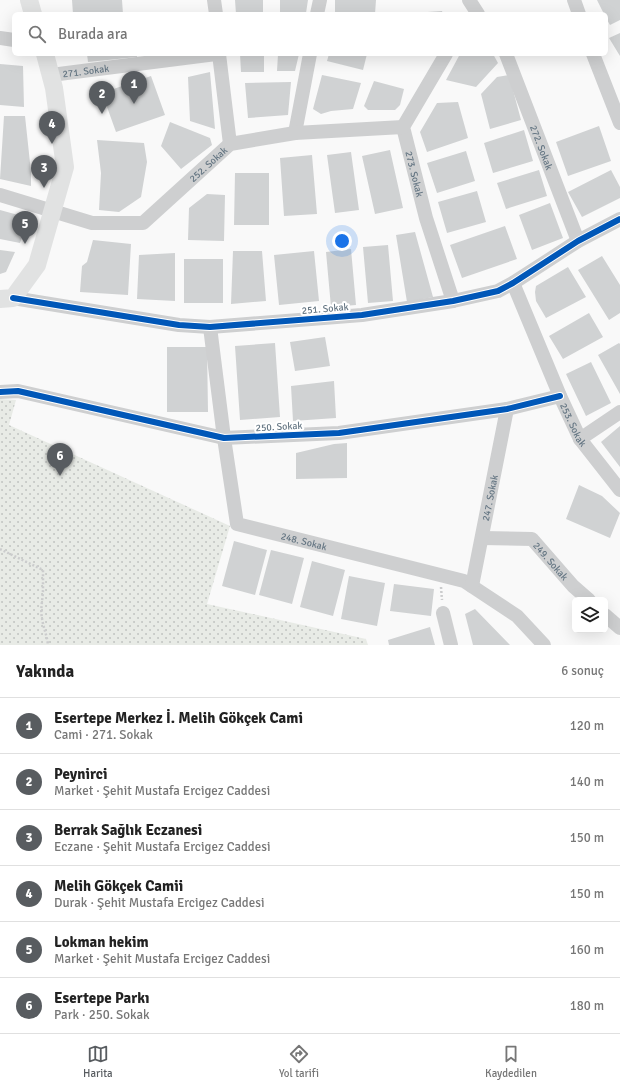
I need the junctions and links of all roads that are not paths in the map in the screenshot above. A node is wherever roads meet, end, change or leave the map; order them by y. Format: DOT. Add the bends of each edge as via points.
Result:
graph roads {
  1 [pos="29,0"];
  2 [pos="214,0"];
  3 [pos="320,0"];
  4 [pos="574,0"];
  5 [pos="32,12"];
  6 [pos="216,12"];
  7 [pos="317,12"];
  8 [pos="578,12"];
  9 [pos="0,38"];
  10 [pos="12,40"];
  11 [pos="46,56"];
  12 [pos="200,56"];
  13 [pos="219,56"];
  14 [pos="310,56"];
  15 [pos="445,56"];
  16 [pos="507,56"];
  17 [pos="594,56"];
  18 [pos="51,75"];
  19 [pos="620,123"];
  20 [pos="404,127"];
  21 [pos="295,133"];
  22 [pos="230,144"];
  23 [pos="0,195"];
  24 [pos="53,210"];
  25 [pos="620,219"];
  26 [pos="578,241"];
  27 [pos="513,284"];
  28 [pos="6,298"];
  29 [pos="453,301"];
  30 [pos="210,327"];
  31 [pos="0,392"];
  32 [pos="560,396"];
  33 [pos="507,410"];
  34 [pos="620,412"];
  35 [pos="224,438"];
  36 [pos="580,439"];
  37 [pos="620,490"];
  38 [pos="482,538"];
  39 [pos="472,586"];
  40 [pos="586,597"];
  41 [pos="443,613"];
  42 [pos="608,618"];
  43 [pos="620,628"];
  44 [pos="451,645"];
  45 [pos="544,645"];
  1 -- 5 [label="main road"];
  2 -- 6 [label="street"];
  3 -- 7 [label="street"];
  4 -- 8 [label="street"];
  9 -- 10 [label="street"];
  11 -- 18 [label="main road"];
  12 -- 18 [label="street, 271. Sokak"];
  13 -- 22 [label="street"];
  14 -- 21 [label="street"];
  15 -- 20 [label="street"];
  16 -- 26 [label="street, 272. Sokak"];
  17 -- 19 [label="street"];
  18 -- 24 [label="main road" via="65,167"];
  20 -- 21 [label="street, 252. Sokak"];
  20 -- 29 [label="street, 273. Sokak" via="426,218"];
  21 -- 22 [label="street, 252. Sokak"];
  22 -- 24 [label="street, 252. Sokak" via="143,224 92,223"];
  23 -- 24 [label="street, 252. Sokak"];
  24 -- 28 [label="main road" via="37,265"];
  25 -- 26 [label="street, 251. Sokak"];
  26 -- 27 [label="street, 251. Sokak"];
  27 -- 29 [label="street, 251. Sokak" via="498,291"];
  27 -- 32 [label="street, 253. Sokak"];
  28 -- 30 [label="street, 251. Sokak" via="179,325"];
  29 -- 30 [label="street, 251. Sokak" via="362,315"];
  30 -- 35 [label="street, 248. Sokak"];
  31 -- 35 [label="street, 250. Sokak" via="18,391"];
  32 -- 33 [label="street, 250. Sokak"];
  32 -- 36 [label="street, 253. Sokak"];
  33 -- 35 [label="street, 250. Sokak" via="339,433"];
  33 -- 38 [label="street, 247. Sokak"];
  34 -- 36 [label="street"];
  35 -- 39 [label="street, 248. Sokak" via="237,524 464,581"];
  36 -- 37 [label="street, 253. Sokak"];
  38 -- 39 [label="street, 247. Sokak"];
  38 -- 40 [label="street, 249. Sokak" via="532,539"];
  39 -- 45 [label="street, 248. Sokak" via="517,616"];
  41 -- 44 [label="street"];
  42 -- 43 [label="street"];
}
